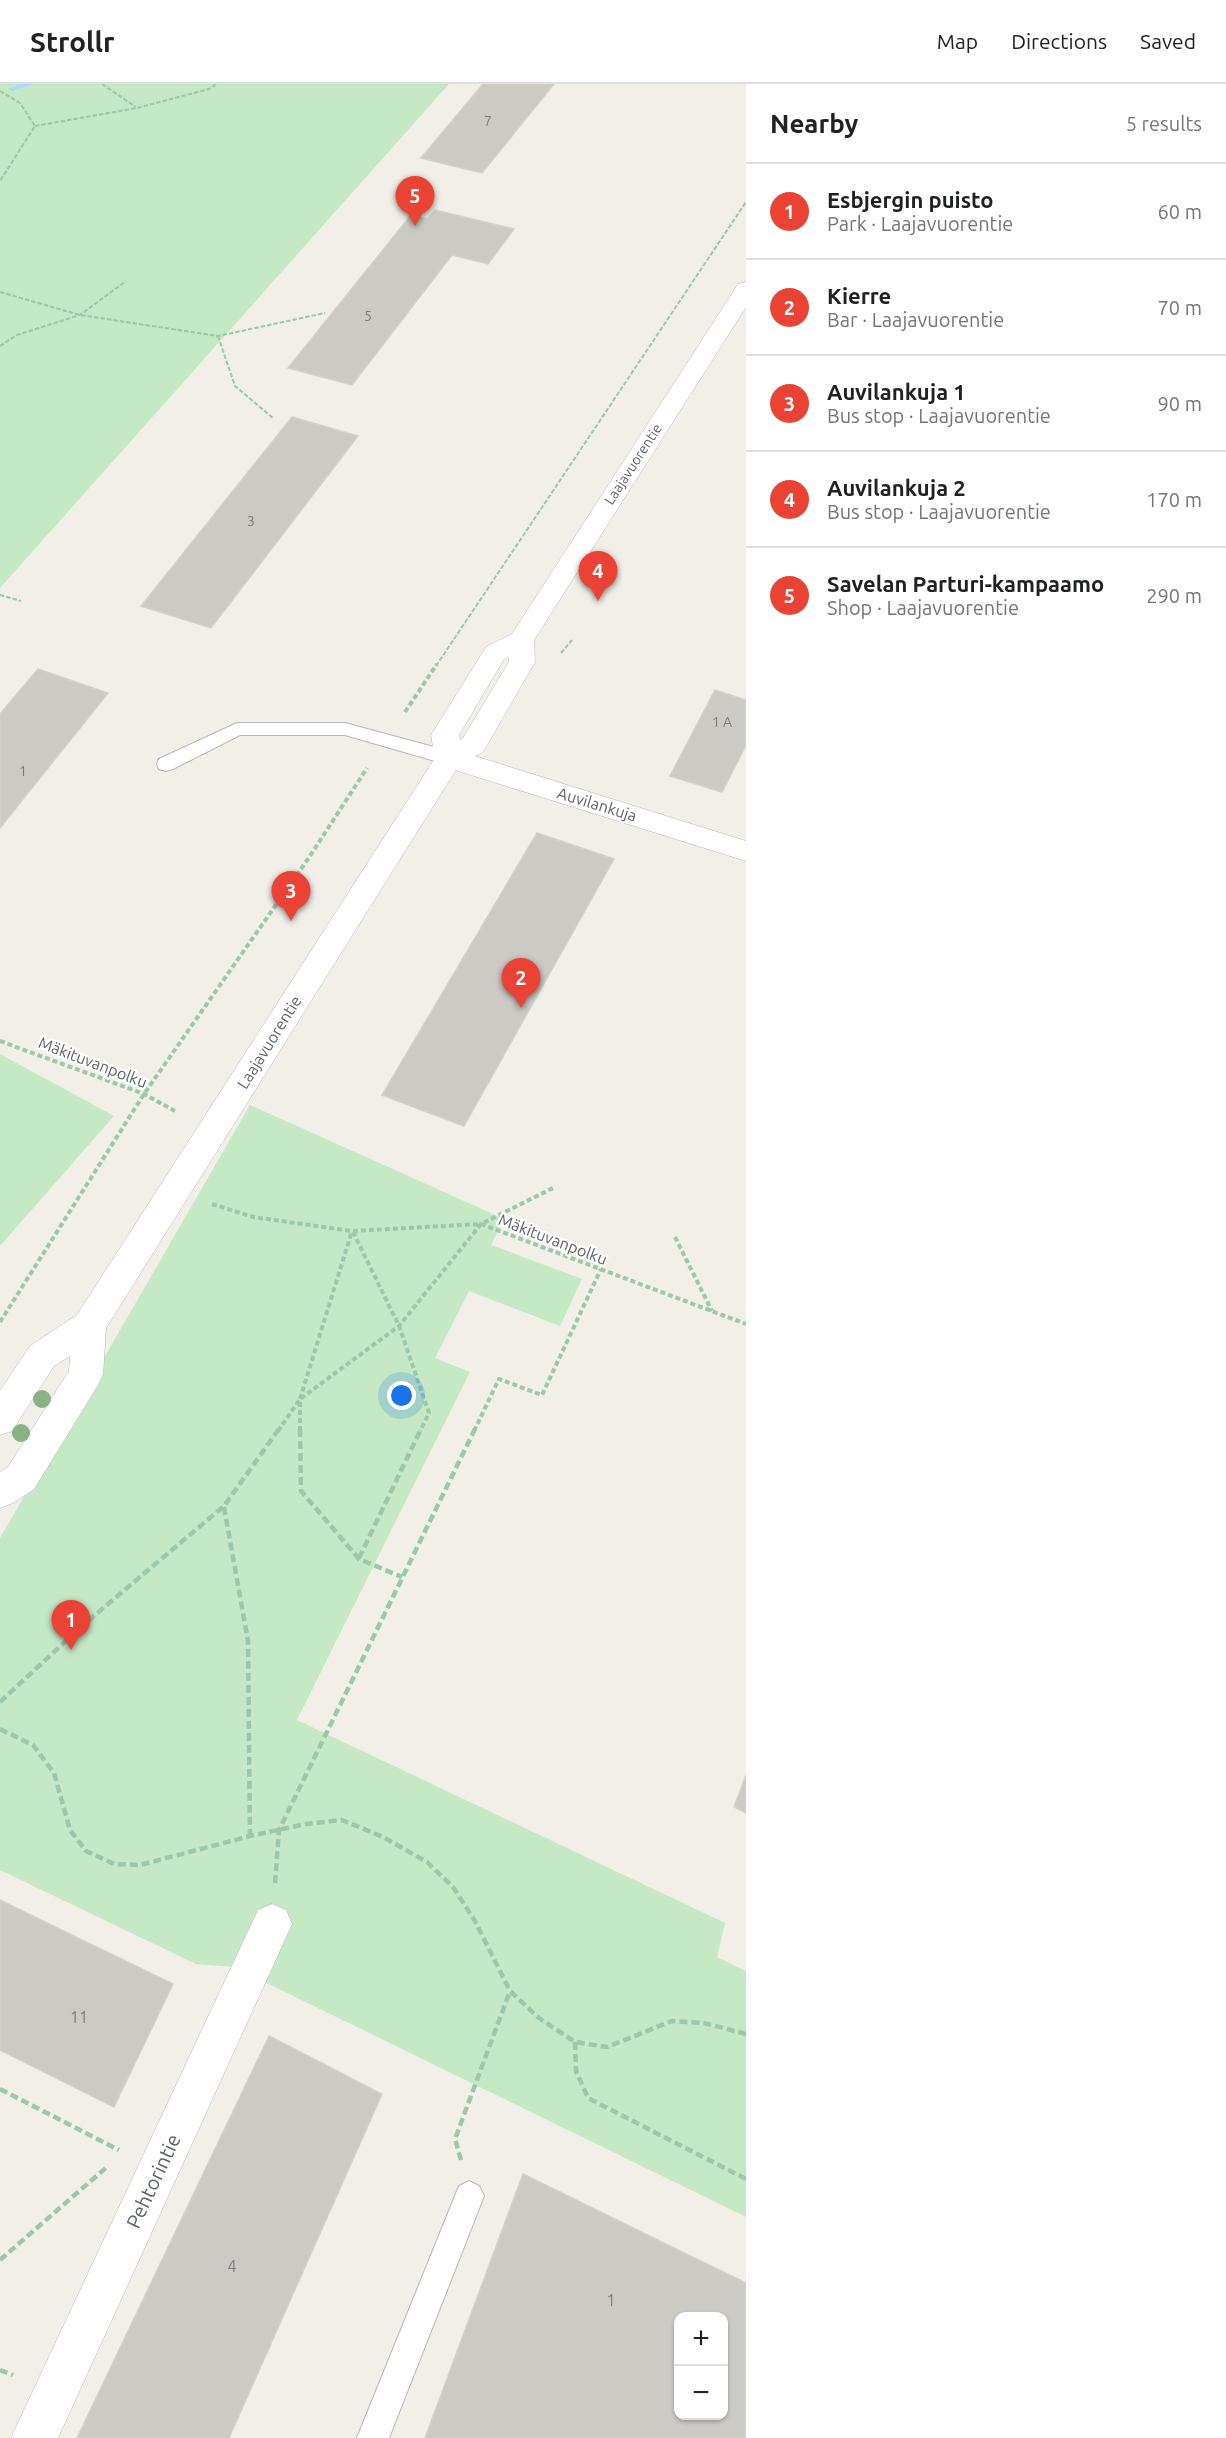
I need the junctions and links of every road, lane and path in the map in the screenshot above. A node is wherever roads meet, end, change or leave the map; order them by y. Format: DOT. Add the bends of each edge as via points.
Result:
graph roads {
  1 [pos="102,84"];
  2 [pos="216,84"];
  3 [pos="0,91"];
  4 [pos="137,108"];
  5 [pos="35,126"];
  6 [pos="0,172"];
  7 [pos="6,173"];
  8 [pos="0,181"];
  9 [pos="746,202"];
  10 [pos="126,280"];
  11 [pos="746,289"];
  12 [pos="0,292"];
  13 [pos="325,313"];
  14 [pos="80,315"];
  15 [pos="218,336"];
  16 [pos="0,346"];
  17 [pos="273,418"];
  18 [pos="0,595"];
  19 [pos="21,601"];
  20 [pos="386,739"];
  21 [pos="449,758"];
  22 [pos="166,764"];
  23 [pos="746,851"];
  24 [pos="0,1041"];
  25 [pos="144,1094"];
  26 [pos="176,1110"];
  27 [pos="555,1187"];
  28 [pos="203,1202"];
  29 [pos="481,1224"];
  30 [pos="352,1231"];
  31 [pos="675,1237"];
  32 [pos="601,1269"];
  33 [pos="712,1311"];
  34 [pos="0,1322"];
  35 [pos="746,1324"];
  36 [pos="89,1325"];
  37 [pos="399,1326"];
  38 [pos="300,1398"];
  39 [pos="0,1420"];
  40 [pos="0,1492"];
  41 [pos="224,1506"];
  42 [pos="359,1559"];
  43 [pos="402,1577"];
  44 [pos="0,1702"];
  45 [pos="0,1729"];
  46 [pos="279,1830"];
  47 [pos="250,1836"];
  48 [pos="272,1924"];
  49 [pos="510,1990"];
  50 [pos="746,2034"];
  51 [pos="575,2042"];
  52 [pos="0,2089"];
  53 [pos="746,2179"];
  54 [pos="469,2196"];
  55 [pos="0,2260"];
  56 [pos="34,2438"];
  57 [pos="373,2438"];
  1 -- 4 [label="path"];
  2 -- 4 [label="path"];
  3 -- 5 [label="path" via="20,103"];
  4 -- 5 [label="path"];
  5 -- 7 [label="path"];
  6 -- 7 [label="path"];
  7 -- 8 [label="path"];
  9 -- 20 [label="path"];
  10 -- 14 [label="path"];
  11 -- 21 [label="main road, Laajavuorentie" via="521,640 522,662 473,745"];
  12 -- 14 [label="path"];
  13 -- 15 [label="path"];
  14 -- 15 [label="path"];
  14 -- 16 [label="path" via="17,336"];
  15 -- 17 [label="path" via="235,386"];
  18 -- 19 [label="path"];
  20 -- 21 [label="lane"];
  20 -- 22 [label="lane" via="345,729 237,729"];
  20 -- 25 [label="path" via="310,856"];
  21 -- 23 [label="main road, Auvilankuja"];
  21 -- 36 [label="main road, Laajavuorentie"];
  24 -- 25 [label="path, Mäkituvanpolku"];
  25 -- 26 [label="path, Mäkituvanpolku"];
  25 -- 34 [label="path"];
  27 -- 29 [label="path"];
  28 -- 30 [label="path, Mäkituvanpolku" via="253,1217"];
  29 -- 30 [label="path, Mäkituvanpolku"];
  29 -- 32 [label="path, Mäkituvanpolku"];
  29 -- 37 [label="path"];
  30 -- 37 [label="path"];
  30 -- 38 [label="path"];
  31 -- 33 [label="path"];
  32 -- 33 [label="path, Mäkituvanpolku"];
  32 -- 43 [label="path" via="542,1395 499,1379"];
  33 -- 35 [label="path, Mäkituvanpolku"];
  36 -- 39 [label="main road, Laajavuorentie" via="42,1356"];
  36 -- 40 [label="main road, Laajavuorentie" via="86,1374 21,1478"];
  37 -- 38 [label="path"];
  37 -- 42 [label="path" via="429,1413"];
  38 -- 41 [label="path"];
  38 -- 42 [label="path" via="301,1491"];
  41 -- 44 [label="path" via="82,1626"];
  41 -- 47 [label="path" via="248,1641"];
  42 -- 43 [label="path"];
  43 -- 46 [label="path"];
  45 -- 47 [label="path" via="33,1745 54,1773 70,1830 86,1851 114,1864 140,1865"];
  46 -- 47 [label="path"];
  46 -- 48 [label="path"];
  46 -- 49 [label="path" via="342,1820 383,1837 427,1863 453,1887"];
  48 -- 56 [label="main road, Pehtorintie"];
  49 -- 51 [label="path" via="539,2018"];
  49 -- 54 [label="path" via="455,2139"];
  50 -- 51 [label="path" via="704,2023 672,2021 607,2047"];
  51 -- 53 [label="path" via="576,2079 588,2098"];
  52 -- 55 [label="path" via="124,2153"];
  54 -- 57 [label="lane"];
}
